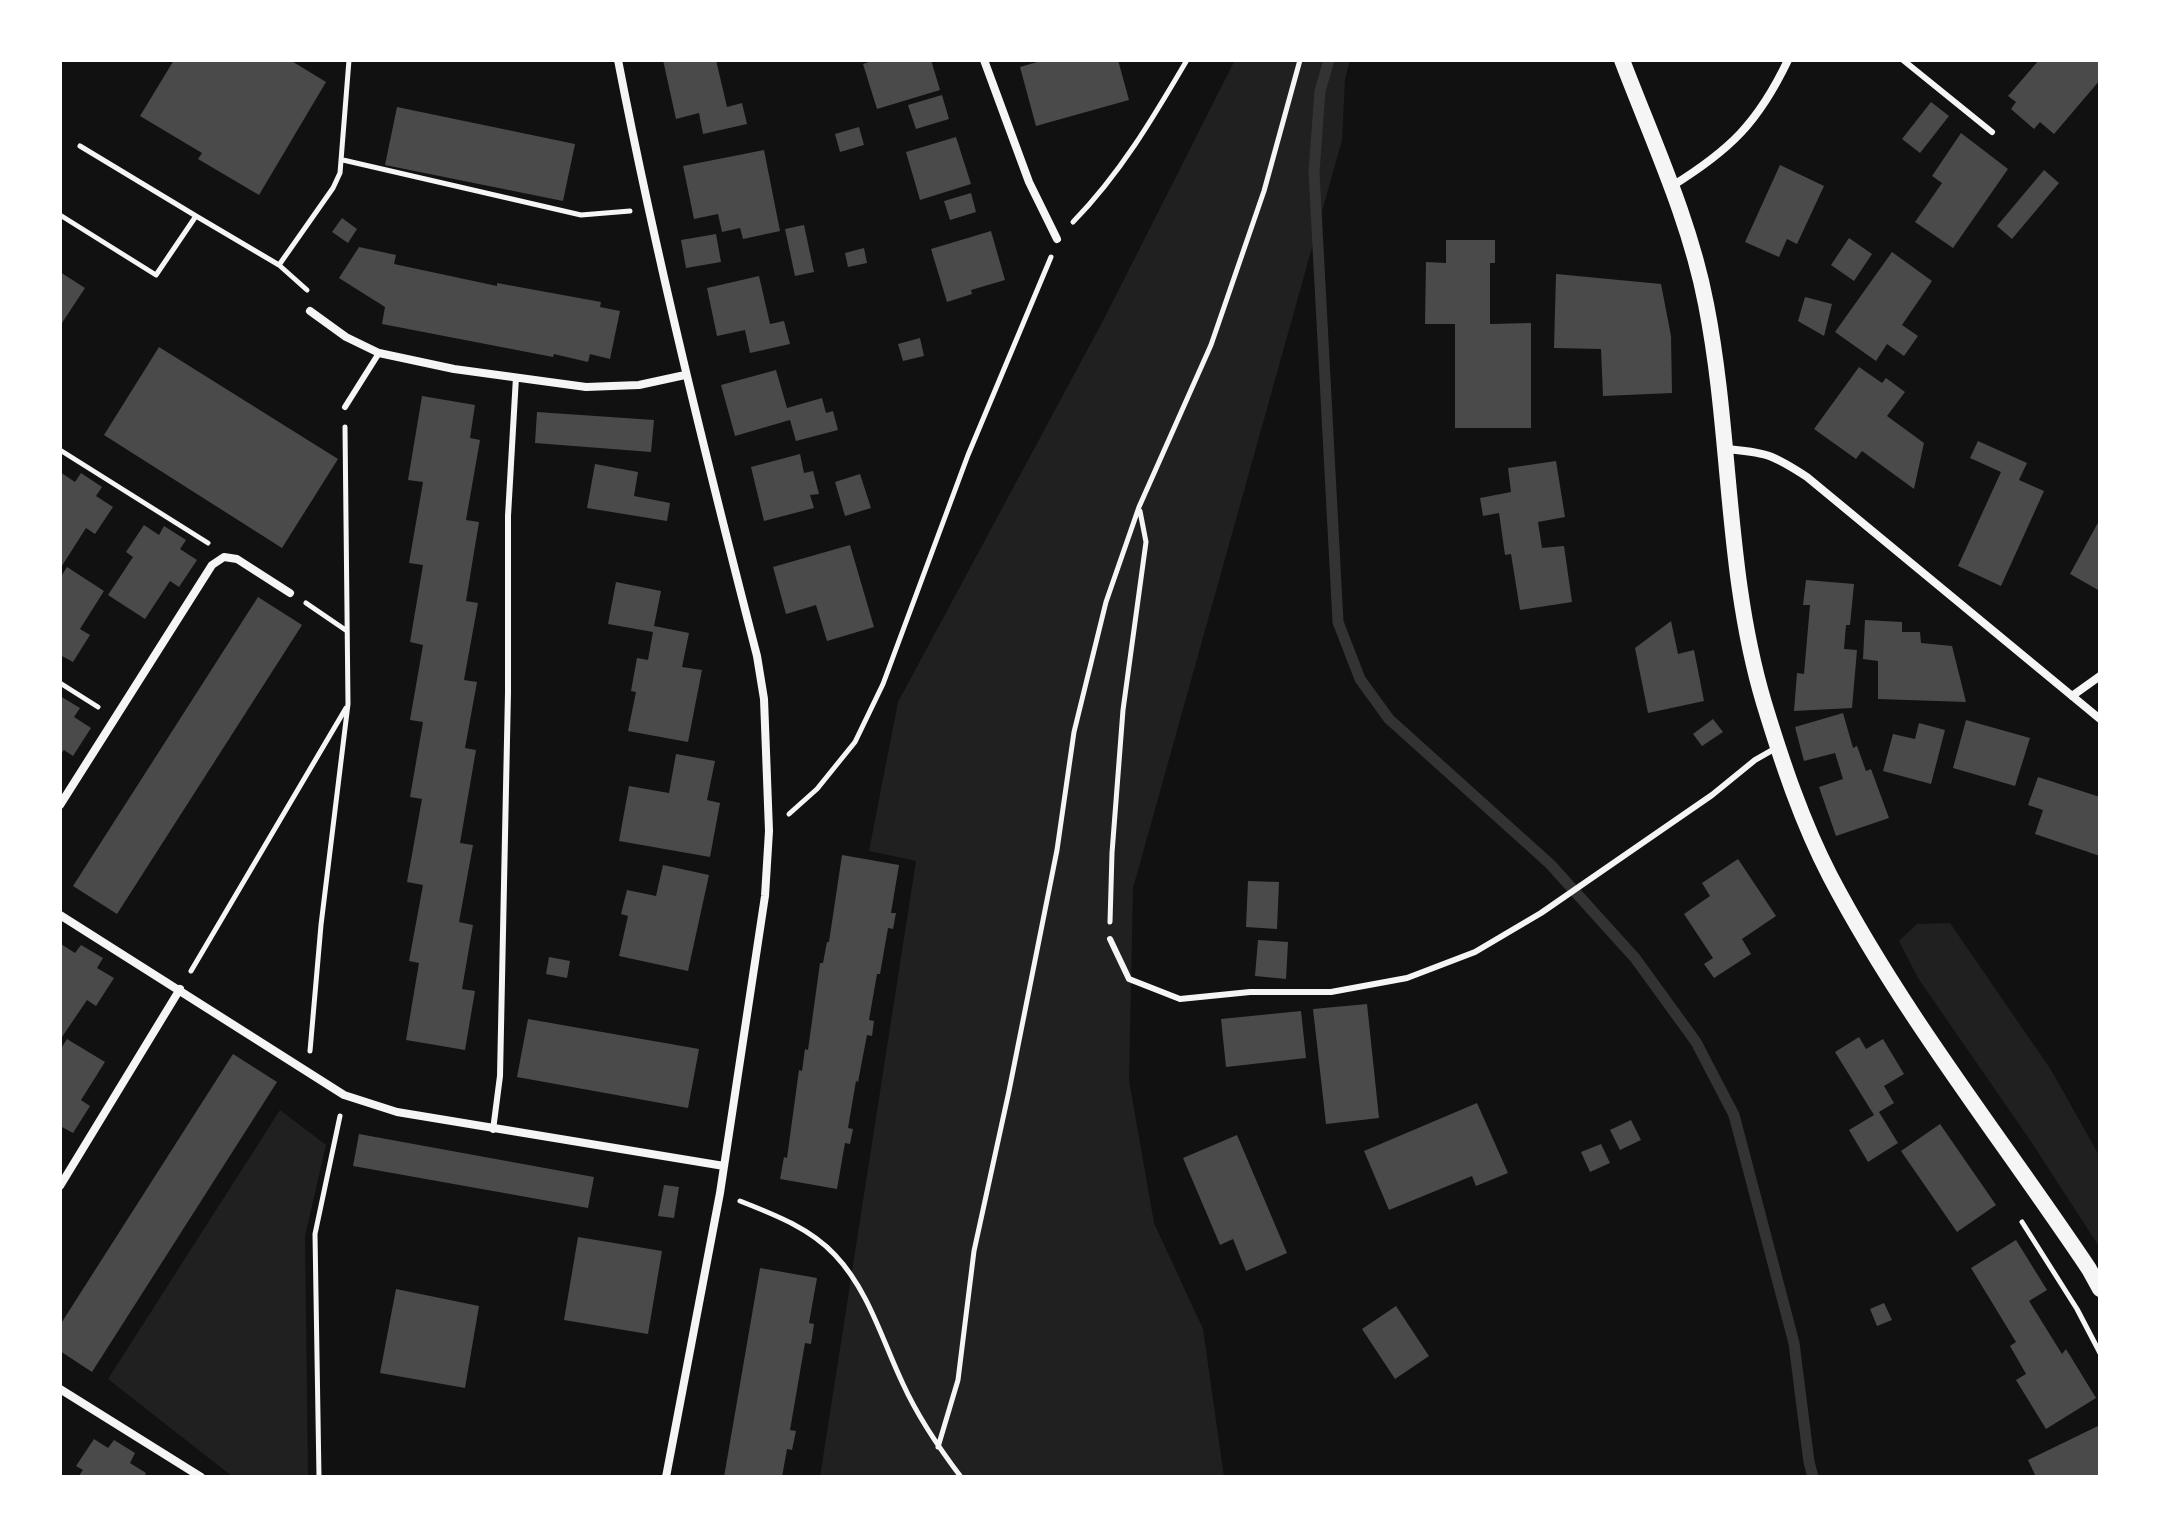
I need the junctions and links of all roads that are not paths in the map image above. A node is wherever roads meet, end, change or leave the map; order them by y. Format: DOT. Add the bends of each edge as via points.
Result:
graph roads {
  1 [pos="618,60"];
  2 [pos="984,60"];
  3 [pos="1622,60"];
  4 [pos="1788,60"];
  5 [pos="1903,60"];
  6 [pos="1992,132"];
  7 [pos="1671,187"];
  8 [pos="1057,239"];
  9 [pos="310,311"];
  10 [pos="379,353"];
  11 [pos="685,375"];
  12 [pos="516,377"];
  13 [pos="345,407"];
  14 [pos="1724,449"];
  15 [pos="290,593"];
  16 [pos="2100,676"];
  17 [pos="2072,696"];
  18 [pos="2100,719"];
  19 [pos="1779,747"];
  20 [pos="60,805"];
  21 [pos="60,915"];
  22 [pos="1110,939"];
  23 [pos="180,989"];
  24 [pos="493,1130"];
  25 [pos="724,1166"];
  26 [pos="60,1186"];
  27 [pos="2100,1289"];
  28 [pos="60,1389"];
  29 [pos="201,1477"];
  30 [pos="666,1477"];
  1 -- 11 [label="street"];
  2 -- 8 [label="street" via="1029,182"];
  3 -- 7 [label="main road"];
  4 -- 7 [label="street" via="1757,116 1735,141"];
  5 -- 6 [label="lane"];
  7 -- 14 [label="main road" via="1706,302"];
  9 -- 10 [label="street"];
  10 -- 12 [label="street"];
  10 -- 13 [label="lane"];
  11 -- 12 [label="street" via="639,385 586,387"];
  11 -- 25 [label="street" via="764,699 769,831 765,896"];
  12 -- 24 [label="lane" via="508,516 500,1076"];
  14 -- 17 [label="street" via="1775,456 1807,477"];
  14 -- 19 [label="main road" via="1749,647"];
  15 -- 20 [label="street" via="237,559 224,557 212,565"];
  16 -- 17 [label="street"];
  17 -- 18 [label="street"];
  19 -- 22 [label="lane" via="1541,913 1475,952 1407,978 1331,992 1180,999 1129,979"];
  19 -- 27 [label="main road" via="1798,805 1864,938"];
  21 -- 23 [label="street"];
  23 -- 24 [label="street" via="344,1095 397,1112"];
  23 -- 26 [label="street"];
  24 -- 25 [label="street"];
  25 -- 30 [label="street"];
  28 -- 29 [label="street"];
}
